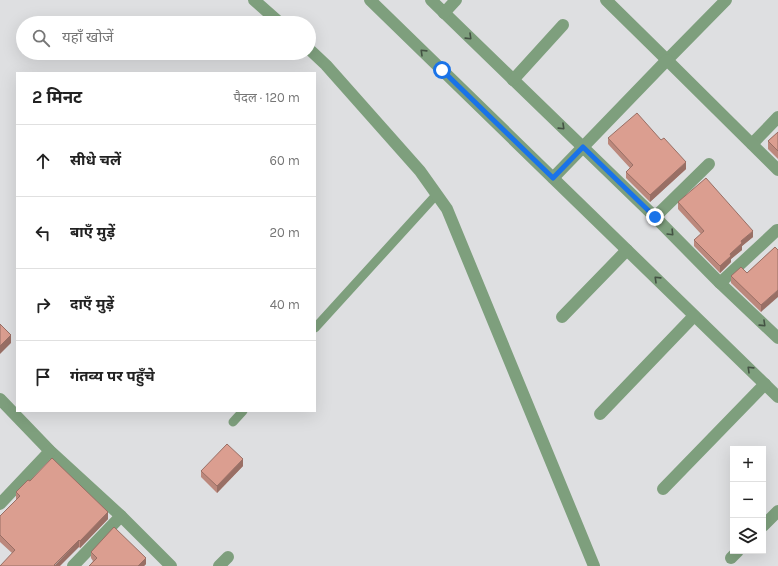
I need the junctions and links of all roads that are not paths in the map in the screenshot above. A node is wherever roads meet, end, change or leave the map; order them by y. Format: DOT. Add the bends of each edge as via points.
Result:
graph roads {
  1 [pos="254,0"];
  2 [pos="370,0"];
  3 [pos="431,0"];
  4 [pos="456,0"];
  5 [pos="606,0"];
  6 [pos="726,0"];
  7 [pos="444,13"];
  8 [pos="272,16"];
  9 [pos="563,25"];
  10 [pos="316,55"];
  11 [pos="667,60"];
  12 [pos="513,80"];
  13 [pos="778,118"];
  14 [pos="752,144"];
  15 [pos="583,147"];
  16 [pos="709,164"];
  17 [pos="778,170"];
  18 [pos="553,178"];
  19 [pos="437,194"];
  20 [pos="655,217"];
  21 [pos="777,230"];
  22 [pos="627,250"];
  23 [pos="720,283"];
  24 [pos="694,316"];
  25 [pos="562,317"];
  26 [pos="316,327"];
  27 [pos="778,338"];
  28 [pos="765,384"];
  29 [pos="778,397"];
  30 [pos="0,400"];
  31 [pos="242,412"];
  32 [pos="600,414"];
  33 [pos="233,422"];
  34 [pos="50,451"];
  35 [pos="662,489"];
  36 [pos="0,504"];
  37 [pos="778,511"];
  38 [pos="121,516"];
  39 [pos="766,523"];
  40 [pos="228,557"];
  41 [pos="73,566"];
  42 [pos="171,566"];
  43 [pos="219,566"];
  44 [pos="594,566"];
  1 -- 8 [label="street"];
  18 -- 2 [label="street, one-way"];
  3 -- 7 [label="street"];
  4 -- 7 [label="street"];
  5 -- 11 [label="street"];
  6 -- 11 [label="street"];
  7 -- 12 [label="street, one-way"];
  9 -- 12 [label="street"];
  10 -- 19 [label="street" via="420,171"];
  11 -- 14 [label="street"];
  11 -- 15 [label="street"];
  12 -- 15 [label="street, one-way"];
  13 -- 14 [label="street"];
  14 -- 17 [label="street"];
  15 -- 18 [label="street"];
  15 -- 20 [label="street"];
  16 -- 20 [label="street"];
  18 -- 22 [label="street"];
  19 -- 26 [label="lane"];
  19 -- 44 [label="street" via="447,209 462,244"];
  20 -- 23 [label="street, one-way"];
  21 -- 23 [label="street"];
  24 -- 22 [label="street, one-way"];
  22 -- 25 [label="street"];
  23 -- 27 [label="street, one-way"];
  28 -- 24 [label="street, one-way"];
  24 -- 32 [label="street"];
  28 -- 29 [label="street"];
  28 -- 35 [label="street"];
  30 -- 34 [label="street"];
  31 -- 33 [label="lane"];
  34 -- 36 [label="street"];
  34 -- 38 [label="street"];
  37 -- 39 [label="street"];
  38 -- 41 [label="street"];
  38 -- 42 [label="street"];
  40 -- 43 [label="street"];
}
